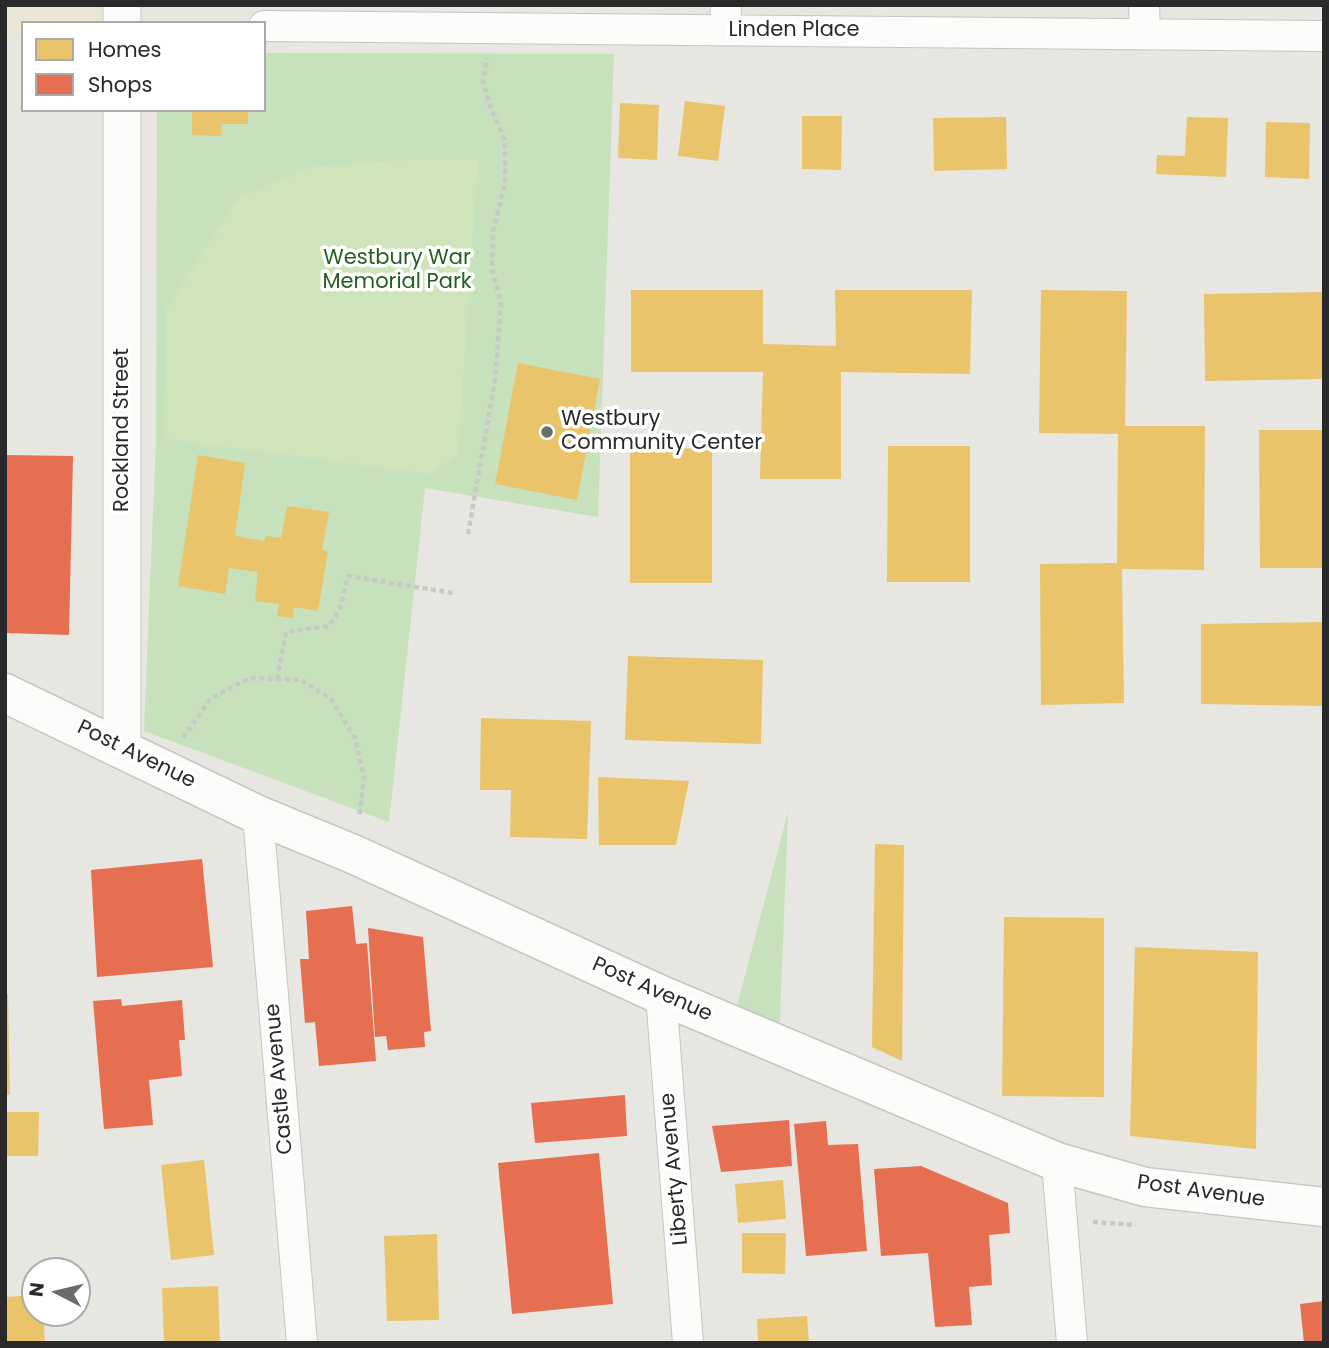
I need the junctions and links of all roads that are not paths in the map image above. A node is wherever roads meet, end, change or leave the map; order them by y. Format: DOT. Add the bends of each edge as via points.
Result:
graph roads {
  1 [pos="726,18"];
  2 [pos="1144,19"];
  3 [pos="266,26"];
  4 [pos="1324,36"];
  5 [pos="122,112"];
  6 [pos="5,693"];
  7 [pos="122,750"];
  8 [pos="258,815"];
  9 [pos="661,995"];
  10 [pos="1057,1162"];
  11 [pos="1324,1207"];
  12 [pos="302,1343"];
  13 [pos="688,1343"];
  14 [pos="1072,1343"];
  1 -- 2 [label="street, Linden Place"];
  1 -- 3 [label="street, Linden Place" via="491,28"];
  2 -- 4 [label="street, Linden Place"];
  5 -- 7 [label="street, Rockland Street"];
  6 -- 7 [label="main road, Post Avenue"];
  7 -- 8 [label="main road, Post Avenue"];
  8 -- 9 [label="main road, Post Avenue"];
  8 -- 12 [label="street, Castle Avenue"];
  9 -- 10 [label="main road, Post Avenue"];
  9 -- 13 [label="street, Liberty Avenue"];
  10 -- 11 [label="main road, Post Avenue" via="1145,1187"];
  10 -- 14 [label="street"];
}
